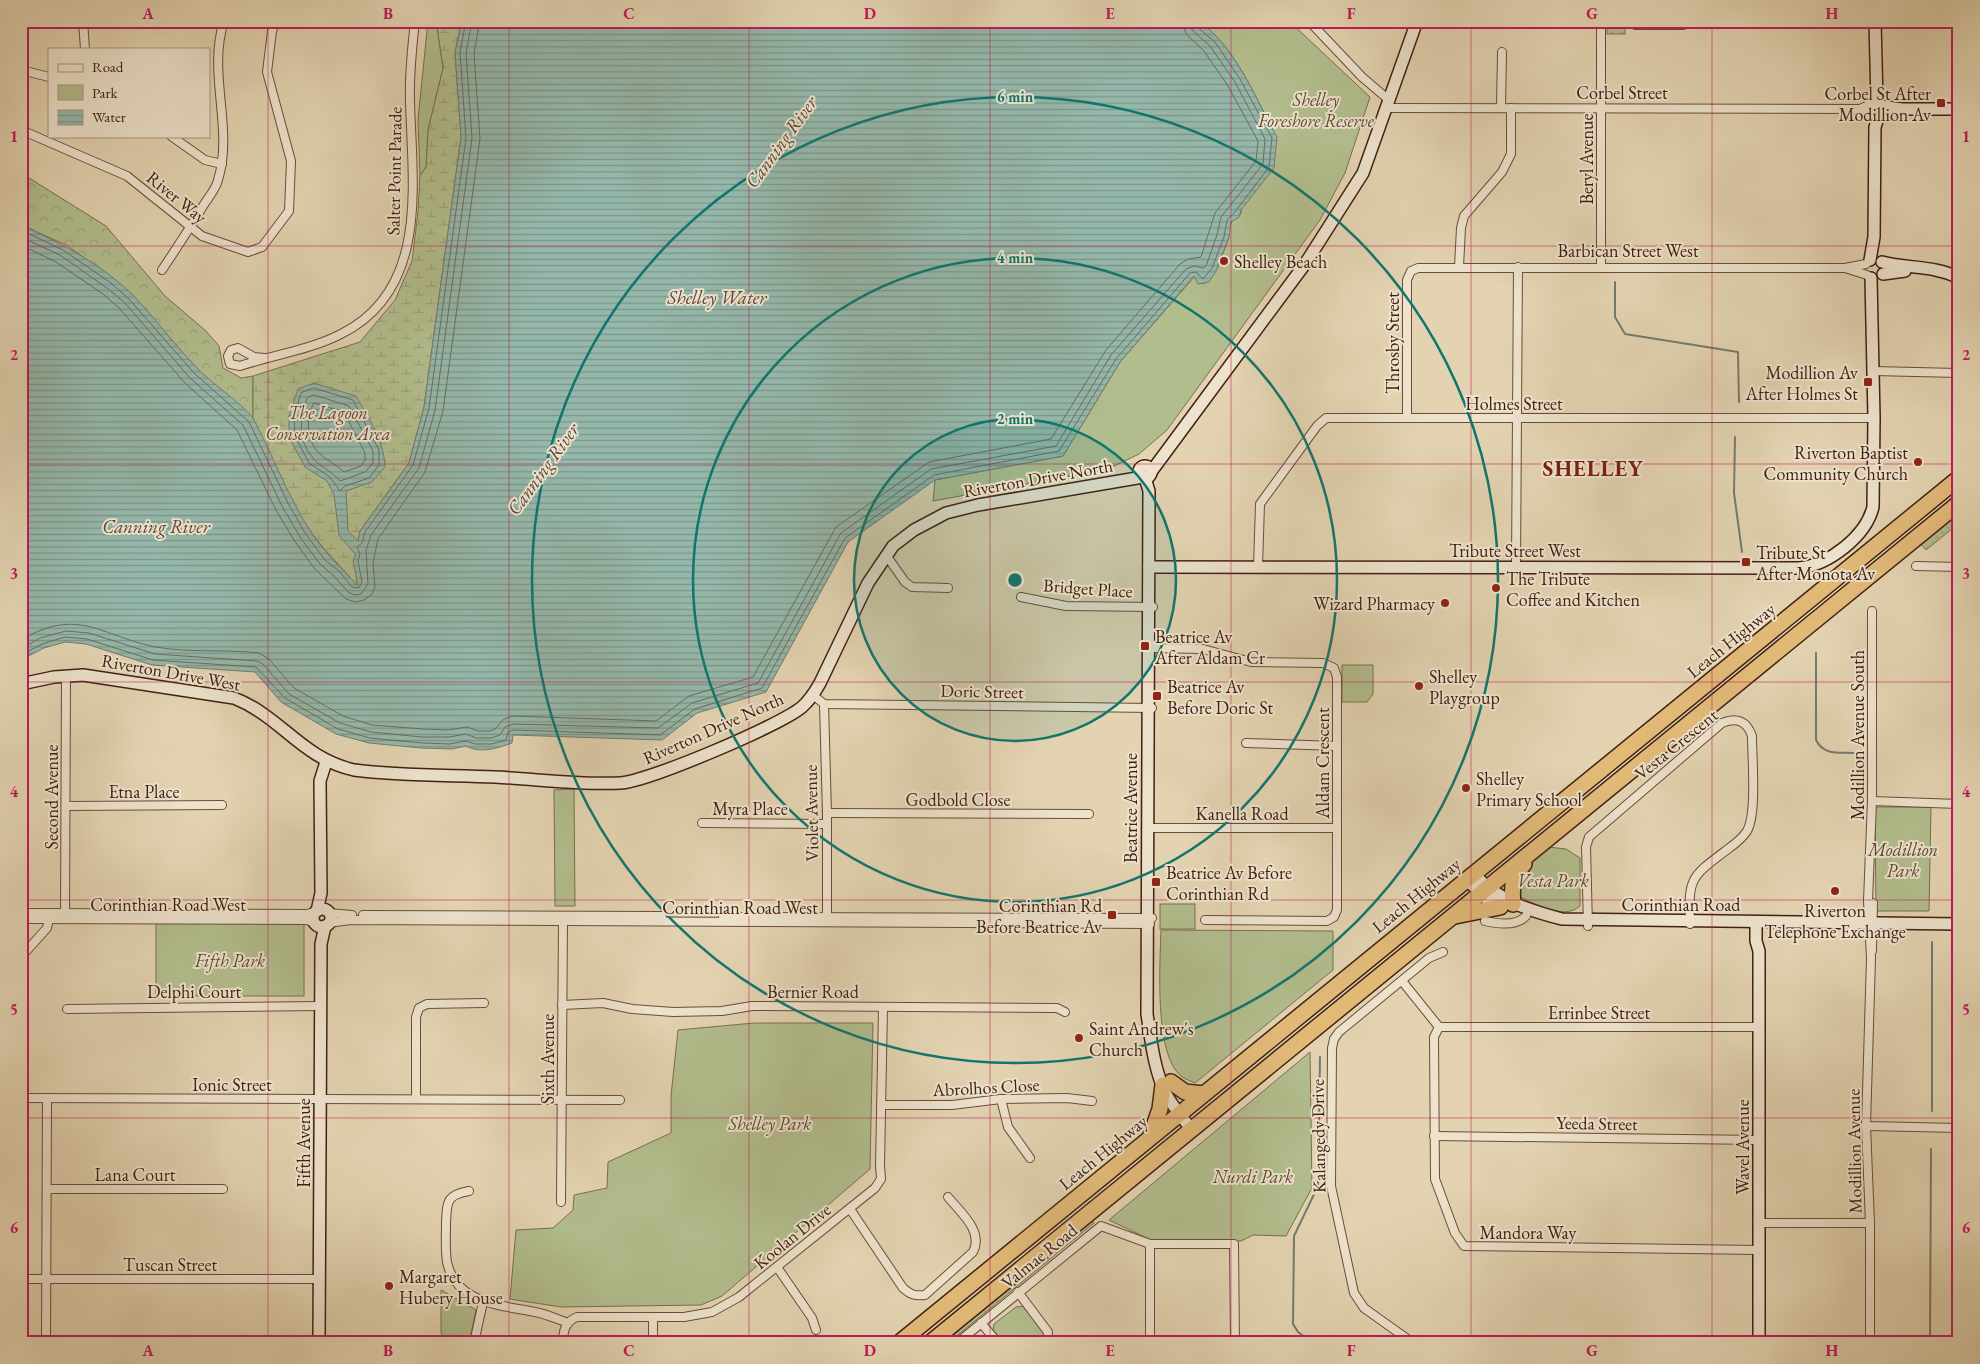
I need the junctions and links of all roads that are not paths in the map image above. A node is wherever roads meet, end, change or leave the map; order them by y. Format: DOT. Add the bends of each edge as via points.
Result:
graph roads {
  1 [pos="84,21"];
  2 [pos="224,21"];
  3 [pos="276,21"];
  4 [pos="415,21"];
  5 [pos="1308,21"];
  6 [pos="1417,21"];
  7 [pos="1601,21"];
  8 [pos="1697,21"];
  9 [pos="1875,21"];
  10 [pos="1635,25"];
  11 [pos="85,48"];
  12 [pos="1502,52"];
  13 [pos="21,70"];
  14 [pos="48,77"];
  15 [pos="1387,104"];
  16 [pos="1501,108"];
  17 [pos="1511,108"];
  18 [pos="1959,109"];
  19 [pos="1601,110"];
  20 [pos="1873,110"];
  21 [pos="21,130"];
  22 [pos="175,138"];
  23 [pos="222,164"];
  24 [pos="190,227"];
  25 [pos="1459,267"];
  26 [pos="1518,267"];
  27 [pos="1601,268"];
  28 [pos="1875,269"];
  29 [pos="162,270"];
  30 [pos="1411,271"];
  31 [pos="1958,282"];
  32 [pos="264,358"];
  33 [pos="1873,371"];
  34 [pos="1958,373"];
  35 [pos="1407,417"];
  36 [pos="1517,418"];
  37 [pos="1874,418"];
  38 [pos="1146,473"];
  39 [pos="1959,478"];
  40 [pos="1959,503"];
  41 [pos="886,555"];
  42 [pos="1916,566"];
  43 [pos="1152,567"];
  44 [pos="1258,567"];
  45 [pos="1516,567"];
  46 [pos="1959,567"];
  47 [pos="948,588"];
  48 [pos="1021,597"];
  49 [pos="1151,607"];
  50 [pos="1872,611"];
  51 [pos="1151,648"];
  52 [pos="66,675"];
  53 [pos="21,684"];
  54 [pos="813,695"];
  55 [pos="824,704"];
  56 [pos="1151,708"];
  57 [pos="1246,744"];
  58 [pos="1337,746"];
  59 [pos="326,762"];
  60 [pos="1872,800"];
  61 [pos="1959,804"];
  62 [pos="66,806"];
  63 [pos="222,806"];
  64 [pos="827,813"];
  65 [pos="1089,814"];
  66 [pos="702,823"];
  67 [pos="828,824"];
  68 [pos="1150,828"];
  69 [pos="1337,828"];
  70 [pos="1539,845"];
  71 [pos="1469,876"];
  72 [pos="1483,891"];
  73 [pos="1506,905"];
  74 [pos="21,916"];
  75 [pos="50,916"];
  76 [pos="65,916"];
  77 [pos="1526,916"];
  78 [pos="1452,917"];
  79 [pos="321,918"];
  80 [pos="563,918"];
  81 [pos="828,919"];
  82 [pos="1205,920"];
  83 [pos="1150,921"];
  84 [pos="1485,921"];
  85 [pos="1588,923"];
  86 [pos="1690,924"];
  87 [pos="1760,924"];
  88 [pos="1959,924"];
  89 [pos="1871,925"];
  90 [pos="1444,952"];
  91 [pos="21,957"];
  92 [pos="1402,981"];
  93 [pos="484,1003"];
  94 [pos="562,1005"];
  95 [pos="320,1006"];
  96 [pos="883,1007"];
  97 [pos="67,1009"];
  98 [pos="1065,1012"];
  99 [pos="1439,1028"];
  100 [pos="1759,1028"];
  101 [pos="1167,1083"];
  102 [pos="1204,1094"];
  103 [pos="21,1098"];
  104 [pos="47,1098"];
  105 [pos="1001,1099"];
  106 [pos="320,1100"];
  107 [pos="416,1100"];
  108 [pos="562,1100"];
  109 [pos="620,1100"];
  110 [pos="1092,1101"];
  111 [pos="881,1105"];
  112 [pos="1182,1111"];
  113 [pos="1866,1126"];
  114 [pos="1195,1127"];
  115 [pos="1959,1128"];
  116 [pos="1434,1136"];
  117 [pos="1151,1137"];
  118 [pos="1760,1140"];
  119 [pos="1030,1158"];
  120 [pos="47,1189"];
  121 [pos="222,1189"];
  122 [pos="469,1191"];
  123 [pos="948,1197"];
  124 [pos="561,1202"];
  125 [pos="850,1209"];
  126 [pos="1760,1223"];
  127 [pos="1870,1223"];
  128 [pos="1150,1244"];
  129 [pos="1759,1250"];
  130 [pos="777,1267"];
  131 [pos="21,1279"];
  132 [pos="46,1279"];
  133 [pos="320,1279"];
  134 [pos="1018,1292"];
  135 [pos="483,1302"];
  136 [pos="653,1317"];
  137 [pos="568,1323"];
  138 [pos="981,1323"];
  139 [pos="816,1330"];
  140 [pos="46,1343"];
  141 [pos="319,1343"];
  142 [pos="474,1343"];
  143 [pos="563,1343"];
  144 [pos="652,1343"];
  145 [pos="899,1343"];
  146 [pos="930,1343"];
  147 [pos="957,1343"];
  148 [pos="998,1343"];
  149 [pos="1048,1343"];
  150 [pos="1150,1343"];
  151 [pos="1234,1343"];
  152 [pos="1413,1343"];
  153 [pos="1759,1343"];
  154 [pos="1870,1343"];
  1 -- 11 [label="street"];
  2 -- 23 [label="street" via="218,70 224,136"];
  3 -- 24 [label="street, River Way" via="267,72 291,162 289,211 264,246 249,252 202,236"];
  4 -- 32 [label="street, Salter Point Parade" via="411,56 411,234 399,274 377,307 355,326 323,341"];
  5 -- 15 [label="street"];
  6 -- 15 [label="street, Riverton Drive North"];
  7 -- 19 [label="street, Beryl Avenue"];
  8 -- 10 [label="street" via="1683,25"];
  9 -- 20 [label="street"];
  12 -- 16 [label="street"];
  13 -- 14 [label="street"];
  15 -- 16 [label="street, Corbel Street"];
  15 -- 38 [label="street, Riverton Drive North" via="1363,173 1326,234 1260,327"];
  16 -- 17 [label="street, Corbel Street"];
  17 -- 19 [label="street, Corbel Street"];
  17 -- 25 [label="street" via="1511,154 1502,172 1464,216"];
  18 -- 20 [label="street, Corbel Street"];
  19 -- 20 [label="street, Corbel Street"];
  19 -- 27 [label="street, Beryl Avenue"];
  20 -- 28 [label="street"];
  21 -- 24 [label="street, River Way" via="127,176"];
  22 -- 23 [label="street" via="205,160"];
  23 -- 24 [label="street" via="216,185"];
  24 -- 29 [label="street"];
  25 -- 26 [label="street, Barbican Street West"];
  25 -- 30 [label="street, Barbican Street West"];
  26 -- 27 [label="street, Barbican Street West"];
  26 -- 36 [label="street"];
  27 -- 28 [label="street, Barbican Street West"];
  28 -- 31 [label="street" via="1894,265 1930,267"];
  28 -- 33 [label="street"];
  30 -- 35 [label="street, Throsby Street" via="1407,280"];
  33 -- 34 [label="street"];
  33 -- 37 [label="street"];
  35 -- 36 [label="street, Holmes Street"];
  35 -- 44 [label="street, Holmes Street" via="1322,420 1260,504"];
  36 -- 37 [label="street, Holmes Street"];
  36 -- 45 [label="street"];
  37 -- 45 [label="street, Tribute Street West" via="1873,507 1866,525 1824,561 1805,567"];
  38 -- 41 [label="street, Riverton Drive North" via="1129,479 946,513 914,530"];
  38 -- 43 [label="street, Beatrice Avenue"];
  39 -- 71 [label="highway, Leach Highway"];
  40 -- 70 [label="highway"];
  41 -- 47 [label="street" via="912,587"];
  41 -- 54 [label="street, Riverton Drive North" via="868,583"];
  42 -- 46 [label="street"];
  43 -- 44 [label="street, Tribute Street West"];
  43 -- 49 [label="street, Beatrice Avenue"];
  44 -- 45 [label="street, Tribute Street West"];
  48 -- 49 [label="street, Bridget Place" via="1066,606"];
  49 -- 51 [label="street, Beatrice Avenue"];
  50 -- 60 [label="street, Modillion Avenue South"];
  51 -- 56 [label="street, Beatrice Avenue"];
  51 -- 58 [label="street, Aldam Crescent" via="1203,649 1242,661 1323,663 1334,668 1337,677"];
  52 -- 53 [label="street, Riverton Drive West"];
  52 -- 59 [label="street, Riverton Drive West" via="234,698 257,709"];
  52 -- 62 [label="street, Second Avenue"];
  54 -- 55 [label="street"];
  54 -- 59 [label="street, Riverton Drive North" via="801,708 775,724 661,771 622,783 374,773"];
  55 -- 56 [label="street, Doric Street"];
  55 -- 64 [label="street, Violet Avenue"];
  56 -- 68 [label="street, Beatrice Avenue"];
  57 -- 58 [label="street"];
  58 -- 69 [label="street, Aldam Crescent"];
  59 -- 79 [label="street, Fifth Avenue" via="320,781"];
  60 -- 61 [label="street"];
  60 -- 89 [label="street, Modillion Avenue South"];
  62 -- 63 [label="street, Etna Place"];
  62 -- 76 [label="street, Second Avenue"];
  64 -- 65 [label="street, Godbold Close"];
  64 -- 67 [label="street, Violet Avenue"];
  66 -- 67 [label="street, Myra Place"];
  67 -- 81 [label="street, Violet Avenue"];
  68 -- 69 [label="street, Kanella Road"];
  68 -- 83 [label="street, Beatrice Avenue"];
  69 -- 82 [label="street, Aldam Crescent" via="1337,910 1327,921"];
  70 -- 72 [label="highway"];
  70 -- 73 [label="highway" via="1514,876"];
  71 -- 72 [label="street, Corinthian Road"];
  71 -- 102 [label="highway, Leach Highway"];
  72 -- 73 [label="street, Corinthian Road"];
  72 -- 78 [label="highway"];
  73 -- 77 [label="street, Corinthian Road"];
  73 -- 78 [label="highway"];
  73 -- 85 [label="street, Corinthian Road"];
  74 -- 75 [label="street, Corinthian Road West" via="26,919"];
  75 -- 76 [label="street, Corinthian Road West"];
  75 -- 91 [label="street" via="47,928"];
  76 -- 79 [label="street, Corinthian Road West"];
  77 -- 84 [label="street, Corinthian Road" via="1521,922 1514,923"];
  77 -- 85 [label="street, Corinthian Road"];
  78 -- 114 [label="highway"];
  79 -- 80 [label="street, Corinthian Road West" via="345,915"];
  79 -- 95 [label="street, Fifth Avenue"];
  80 -- 81 [label="street, Corinthian Road West"];
  80 -- 94 [label="street, Sixth Avenue"];
  81 -- 83 [label="street, Corinthian Road West"];
  83 -- 101 [label="street, Beatrice Avenue" via="1154,1024"];
  85 -- 86 [label="street, Corinthian Road"];
  85 -- 86 [label="street, Vesta Crescent" via="1586,847 1589,837 1722,723 1740,720 1749,726 1752,736 1752,820 1740,840 1693,879 1689,891"];
  86 -- 87 [label="street, Corinthian Road"];
  87 -- 89 [label="street, Corinthian Road"];
  87 -- 100 [label="street, Wavel Avenue"];
  88 -- 89 [label="street, Corinthian Road"];
  89 -- 113 [label="street, Modillion Avenue"];
  90 -- 92 [label="street, Kalangedy Drive" via="1429,958"];
  92 -- 99 [label="street"];
  92 -- 152 [label="street, Kalangedy Drive" via="1338,1032 1334,1039 1331,1186 1358,1302"];
  93 -- 107 [label="street" via="428,1004 419,1008 416,1017"];
  94 -- 96 [label="street, Bernier Road" via="603,1003 673,1012 752,1006"];
  94 -- 108 [label="street, Sixth Avenue"];
  95 -- 97 [label="street, Delphi Court"];
  95 -- 106 [label="street, Fifth Avenue"];
  96 -- 98 [label="street, Bernier Road" via="1057,1008"];
  96 -- 111 [label="street, Koolan Drive"];
  99 -- 100 [label="street, Errinbee Street"];
  99 -- 116 [label="street, Mandora Way" via="1434,1037"];
  100 -- 118 [label="street, Wavel Avenue"];
  101 -- 102 [label="highway" via="1185,1092"];
  101 -- 112 [label="street, Beatrice Avenue"];
  101 -- 117 [label="highway"];
  102 -- 112 [label="highway, Leach Highway"];
  103 -- 104 [label="street, Ionic Street"];
  104 -- 106 [label="street, Ionic Street"];
  104 -- 120 [label="street"];
  105 -- 110 [label="street, Abrolhos Close"];
  105 -- 111 [label="street, Abrolhos Close" via="952,1105"];
  105 -- 119 [label="street" via="1008,1127"];
  106 -- 107 [label="street, Ionic Street"];
  106 -- 133 [label="street, Fifth Avenue"];
  107 -- 108 [label="street, Ionic Street"];
  108 -- 109 [label="street, Ionic Street"];
  108 -- 124 [label="street, Sixth Avenue"];
  111 -- 125 [label="street, Koolan Drive" via="881,1179"];
  112 -- 114 [label="street, Beatrice Avenue"];
  112 -- 117 [label="highway, Leach Highway"];
  113 -- 115 [label="street"];
  113 -- 127 [label="street, Modillion Avenue"];
  114 -- 146 [label="highway"];
  116 -- 118 [label="street, Yeeda Street"];
  116 -- 129 [label="street, Mandora Way" via="1435,1179 1455,1233 1464,1246"];
  117 -- 145 [label="highway, Leach Highway"];
  118 -- 126 [label="street, Wavel Avenue"];
  120 -- 121 [label="street, Lana Court"];
  120 -- 132 [label="street"];
  122 -- 135 [label="street" via="456,1194 449,1200 446,1254 455,1280 466,1292"];
  123 -- 125 [label="street" via="976,1232 977,1243 973,1252 925,1295 918,1296 903,1288"];
  125 -- 130 [label="street, Koolan Drive"];
  126 -- 127 [label="street"];
  126 -- 129 [label="street, Wavel Avenue"];
  127 -- 154 [label="street, Modillion Avenue"];
  128 -- 134 [label="street, Valmae Road" via="1102,1226"];
  128 -- 150 [label="street"];
  128 -- 151 [label="street" via="1234,1244"];
  129 -- 153 [label="street, Wavel Avenue"];
  130 -- 136 [label="street, Koolan Drive" via="739,1298 712,1312 684,1318"];
  130 -- 139 [label="street" via="812,1318"];
  131 -- 132 [label="street, Tuscan Street"];
  132 -- 133 [label="street, Tuscan Street"];
  132 -- 140 [label="street"];
  133 -- 141 [label="street, Fifth Avenue"];
  134 -- 138 [label="street, Valmae Road"];
  134 -- 149 [label="street" via="1048,1332"];
  135 -- 137 [label="street" via="542,1314"];
  135 -- 142 [label="street"];
  136 -- 137 [label="street, Koolan Drive" via="578,1317"];
  136 -- 144 [label="street"];
  137 -- 143 [label="street"];
  138 -- 147 [label="street, Valmae Road"];
  138 -- 148 [label="street"];
}
